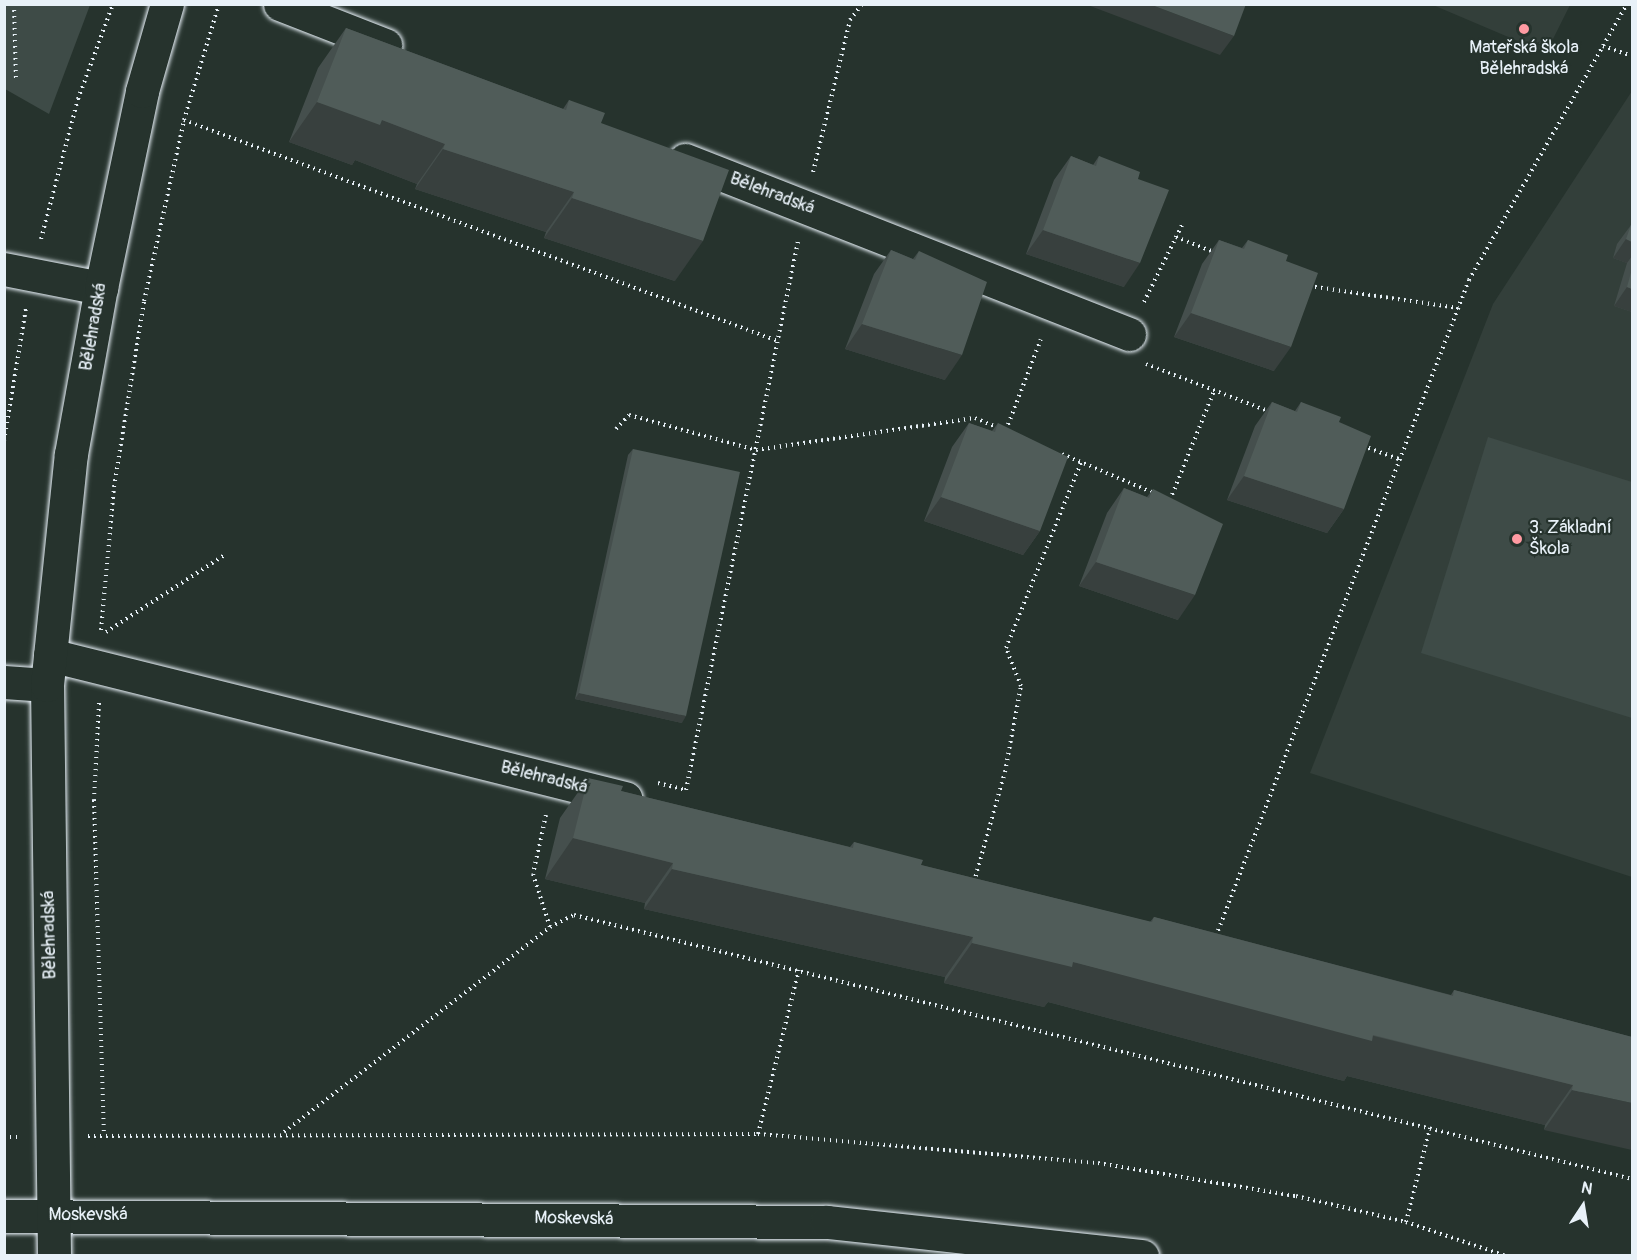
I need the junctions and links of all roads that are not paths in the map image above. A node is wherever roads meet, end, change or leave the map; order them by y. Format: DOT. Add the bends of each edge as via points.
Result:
graph roads {
  1 [pos="167,4"];
  2 [pos="280,4"];
  3 [pos="411,55"];
  4 [pos="652,147"];
  5 [pos="18,272"];
  6 [pos="101,288"];
  7 [pos="1128,334"];
  8 [pos="49,670"];
  9 [pos="4,682"];
  10 [pos="673,798"];
  11 [pos="53,1215"];
  12 [pos="4,1216"];
  13 [pos="54,1256"];
  14 [pos="1142,1256"];
  1 -- 6 [label="street, Bělehradská" via="142,92"];
  2 -- 3 [label="street"];
  4 -- 7 [label="street, Bělehradská"];
  5 -- 6 [label="street"];
  6 -- 8 [label="street, Bělehradská" via="72,454"];
  8 -- 9 [label="street"];
  8 -- 10 [label="street, Bělehradská" via="101,665"];
  8 -- 11 [label="street, Bělehradská"];
  11 -- 12 [label="street, Moskevská"];
  11 -- 13 [label="street, Bělehradská"];
  11 -- 14 [label="street, Moskevská" via="826,1222"];
}
